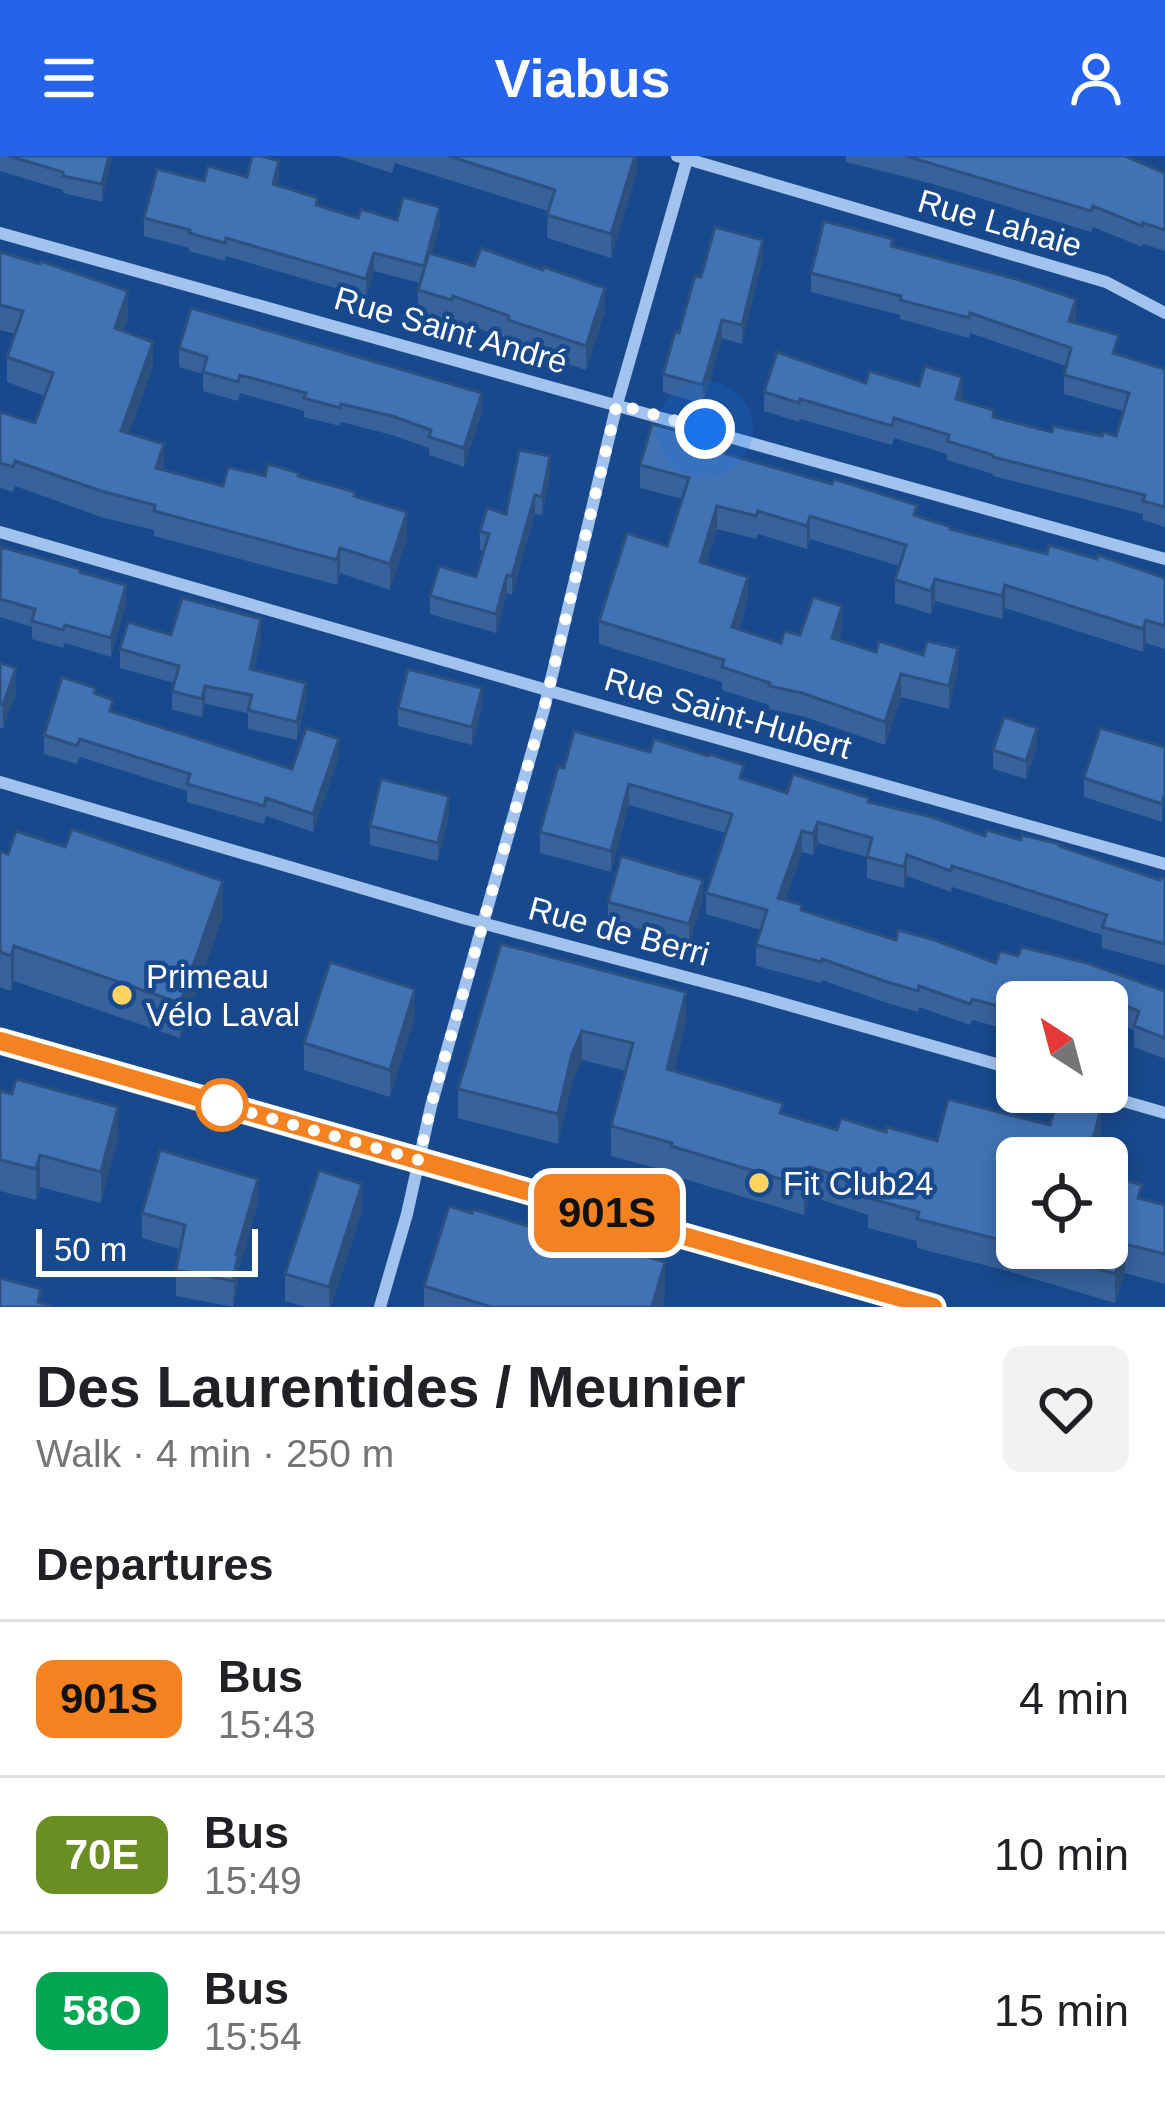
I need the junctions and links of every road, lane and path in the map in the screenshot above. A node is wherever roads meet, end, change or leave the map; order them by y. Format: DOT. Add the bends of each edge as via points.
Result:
graph roads {
  1 [pos="684,157"];
  2 [pos="0,233"];
  3 [pos="1165,314"];
  4 [pos="617,404"];
  5 [pos="0,532"];
  6 [pos="1165,559"];
  7 [pos="548,691"];
  8 [pos="0,782"];
  9 [pos="1165,864"];
  10 [pos="484,923"];
  11 [pos="0,1041"];
  12 [pos="996,1064"];
  13 [pos="1128,1102"];
  14 [pos="1165,1113"];
  15 [pos="419,1160"];
  16 [pos="380,1307"];
  17 [pos="934,1307"];
  1 -- 3 [label="street, Rue Lahaie" via="1106,282"];
  1 -- 4 [label="street"];
  2 -- 4 [label="street, Rue Saint André"];
  4 -- 6 [label="street, Rue Saint André"];
  4 -- 7 [label="street"];
  5 -- 7 [label="street, Rue Saint-Hubert"];
  7 -- 9 [label="street, Rue Saint-Hubert"];
  7 -- 10 [label="street"];
  8 -- 10 [label="street, Rue de Berri"];
  10 -- 12 [label="street, Rue de Berri"];
  10 -- 15 [label="street"];
  11 -- 15 [label="main road"];
  13 -- 14 [label="street"];
  15 -- 16 [label="street"];
  15 -- 17 [label="main road"];
}
